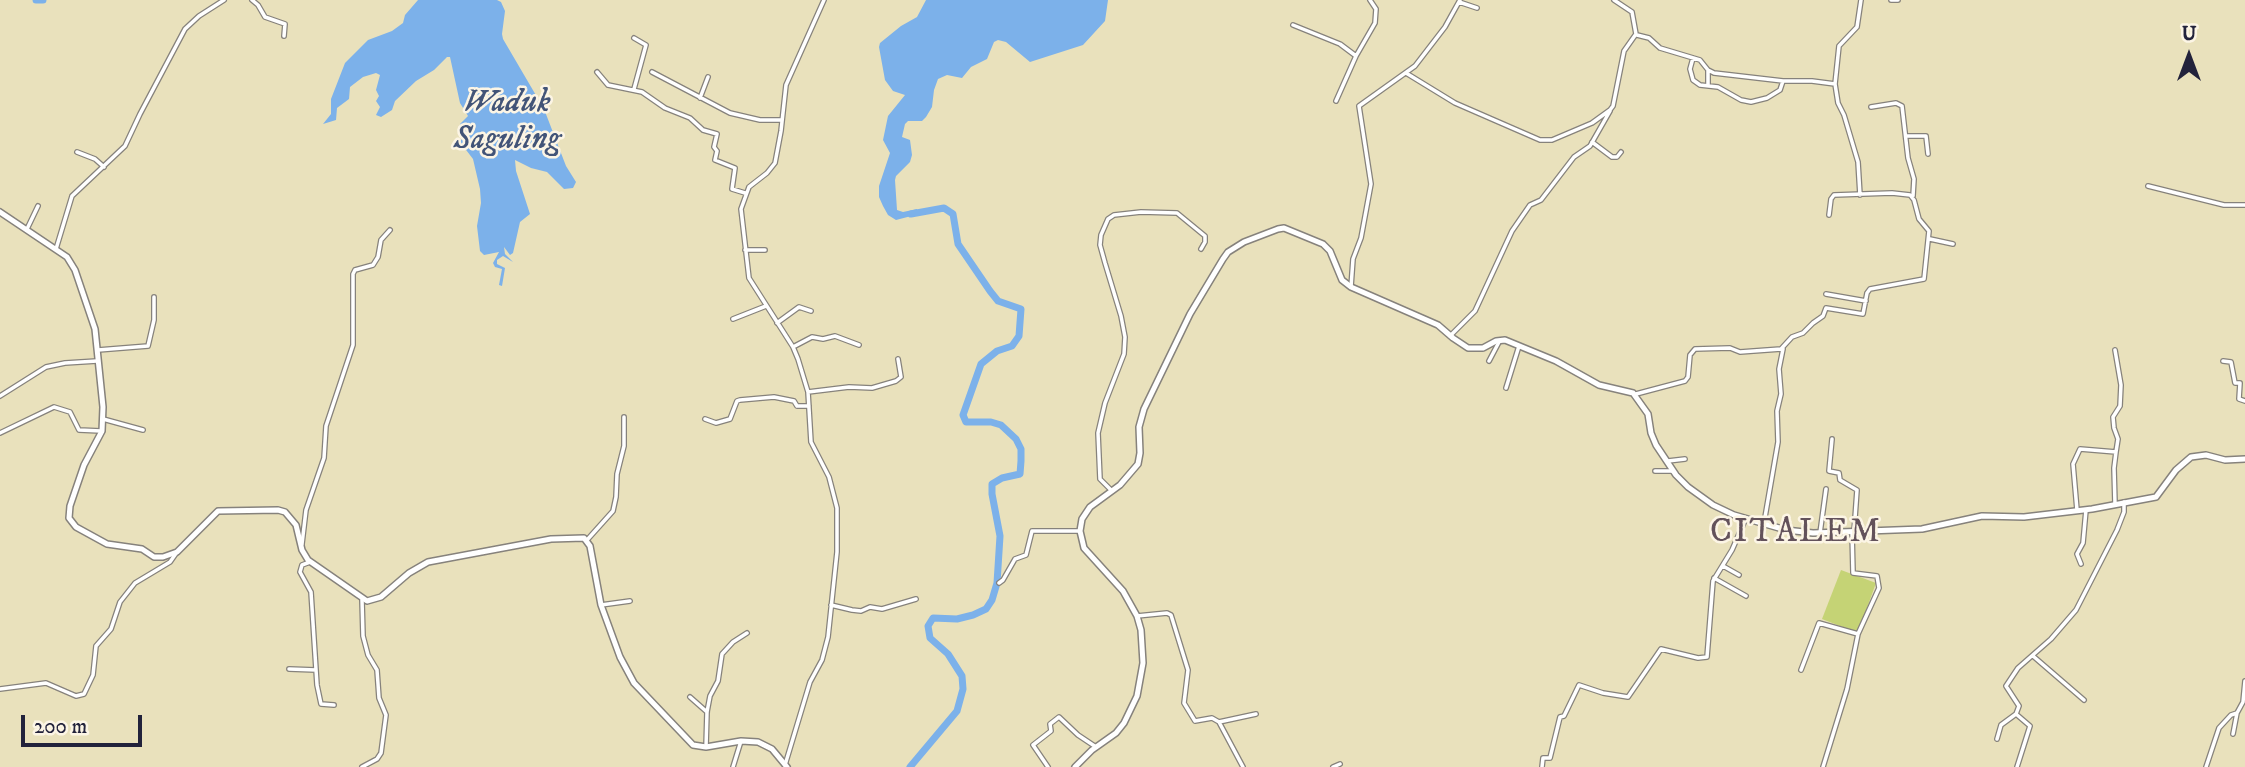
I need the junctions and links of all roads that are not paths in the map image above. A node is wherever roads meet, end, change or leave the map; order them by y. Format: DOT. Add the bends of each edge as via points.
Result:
graph roads {
  1 [pos="224,0"];
  2 [pos="252,0"];
  3 [pos="824,0"];
  4 [pos="1370,0"];
  5 [pos="1614,0"];
  6 [pos="1861,0"];
  7 [pos="1891,0"];
  8 [pos="1898,0"];
  9 [pos="1459,1"];
  10 [pos="1477,8"];
  11 [pos="1293,25"];
  12 [pos="1636,34"];
  13 [pos="284,36"];
  14 [pos="634,38"];
  15 [pos="1356,56"];
  16 [pos="1693,58"];
  17 [pos="1708,70"];
  18 [pos="597,72"];
  19 [pos="652,72"];
  20 [pos="1406,73"];
  21 [pos="708,76"];
  22 [pos="1783,81"];
  23 [pos="1835,84"];
  24 [pos="1707,86"];
  25 [pos="634,89"];
  26 [pos="701,98"];
  27 [pos="1336,101"];
  28 [pos="1871,107"];
  29 [pos="1610,110"];
  30 [pos="782,120"];
  31 [pos="1906,136"];
  32 [pos="1592,142"];
  33 [pos="77,152"];
  34 [pos="1621,152"];
  35 [pos="1928,154"];
  36 [pos="104,167"];
  37 [pos="2148,186"];
  38 [pos="745,193"];
  39 [pos="1860,195"];
  40 [pos="1913,197"];
  41 [pos="2245,205"];
  42 [pos="38,206"];
  43 [pos="0,212"];
  44 [pos="1829,215"];
  45 [pos="27,229"];
  46 [pos="390,230"];
  47 [pos="1930,239"];
  48 [pos="1953,244"];
  49 [pos="56,249"];
  50 [pos="1201,249"];
  51 [pos="745,250"];
  52 [pos="765,250"];
  53 [pos="1351,287"];
  54 [pos="1826,294"];
  55 [pos="154,297"];
  56 [pos="1866,301"];
  57 [pos="765,306"];
  58 [pos="811,311"];
  59 [pos="733,319"];
  60 [pos="777,323"];
  61 [pos="1450,336"];
  62 [pos="1500,340"];
  63 [pos="859,345"];
  64 [pos="793,346"];
  65 [pos="1519,346"];
  66 [pos="1783,348"];
  67 [pos="98,350"];
  68 [pos="2115,350"];
  69 [pos="898,359"];
  70 [pos="2223,360"];
  71 [pos="99,361"];
  72 [pos="1489,361"];
  73 [pos="1506,388"];
  74 [pos="808,392"];
  75 [pos="1636,394"];
  76 [pos="0,396"];
  77 [pos="2245,401"];
  78 [pos="809,406"];
  79 [pos="624,417"];
  80 [pos="103,419"];
  81 [pos="705,419"];
  82 [pos="143,430"];
  83 [pos="102,431"];
  84 [pos="0,433"];
  85 [pos="1832,439"];
  86 [pos="2116,452"];
  87 [pos="1685,459"];
  88 [pos="2245,459"];
  89 [pos="1666,461"];
  90 [pos="1655,471"];
  91 [pos="1673,471"];
  92 [pos="1826,489"];
  93 [pos="1112,491"];
  94 [pos="2124,502"];
  95 [pos="2115,504"];
  96 [pos="2086,510"];
  97 [pos="2077,511"];
  98 [pos="1746,518"];
  99 [pos="1764,523"];
  100 [pos="1080,531"];
  101 [pos="1853,532"];
  102 [pos="1820,533"];
  103 [pos="587,540"];
  104 [pos="302,550"];
  105 [pos="177,552"];
  106 [pos="310,562"];
  107 [pos="2081,564"];
  108 [pos="1723,566"];
  109 [pos="1739,575"];
  110 [pos="1714,578"];
  111 [pos="999,583"];
  112 [pos="1746,596"];
  113 [pos="916,598"];
  114 [pos="362,600"];
  115 [pos="630,601"];
  116 [pos="601,605"];
  117 [pos="831,606"];
  118 [pos="1137,616"];
  119 [pos="747,633"];
  120 [pos="1858,634"];
  121 [pos="2033,656"];
  122 [pos="289,669"];
  123 [pos="316,670"];
  124 [pos="1801,670"];
  125 [pos="2245,681"];
  126 [pos="0,689"];
  127 [pos="690,697"];
  128 [pos="2084,700"];
  129 [pos="334,705"];
  130 [pos="707,712"];
  131 [pos="2237,713"];
  132 [pos="1256,714"];
  133 [pos="2016,714"];
  134 [pos="1219,722"];
  135 [pos="2233,734"];
  136 [pos="1997,739"];
  137 [pos="741,741"];
  138 [pos="1091,743"];
  139 [pos="706,747"];
  140 [pos="1340,764"];
  141 [pos="786,766"];
  142 [pos="362,767"];
  143 [pos="733,767"];
  144 [pos="1048,767"];
  145 [pos="1075,767"];
  146 [pos="1243,767"];
  147 [pos="1333,767"];
  148 [pos="1542,767"];
  149 [pos="1824,767"];
  150 [pos="2017,767"];
  151 [pos="2206,767"];
  1 -- 36 [label="street" via="185,29 125,146"];
  2 -- 13 [label="street" via="265,17 285,24"];
  3 -- 30 [label="street" via="786,85"];
  4 -- 15 [label="street" via="1376,9 1375,23"];
  5 -- 12 [label="street" via="1632,12"];
  6 -- 23 [label="street" via="1857,27 1839,46"];
  7 -- 8 [label="street"];
  9 -- 10 [label="street"];
  9 -- 20 [label="street" via="1446,27"];
  11 -- 15 [label="street" via="1340,44"];
  12 -- 16 [label="street" via="1660,48"];
  12 -- 29 [label="street" via="1625,51"];
  14 -- 25 [label="street" via="646,45"];
  15 -- 27 [label="street"];
  16 -- 17 [label="street"];
  16 -- 24 [label="street" via="1693,80"];
  17 -- 22 [label="street"];
  17 -- 24 [label="street"];
  18 -- 25 [label="street" via="612,86"];
  19 -- 26 [label="street"];
  20 -- 29 [label="street" via="1455,103 1545,141 1592,123"];
  20 -- 53 [label="street" via="1359,106 1371,184"];
  21 -- 26 [label="street"];
  22 -- 23 [label="street"];
  22 -- 24 [label="street" via="1777,93 1751,102"];
  23 -- 39 [label="street" via="1858,162"];
  25 -- 38 [label="street" via="717,134 714,160 735,167 732,189"];
  26 -- 30 [label="street" via="740,116"];
  28 -- 31 [label="street" via="1901,105"];
  29 -- 32 [label="street"];
  30 -- 38 [label="street" via="774,165"];
  31 -- 35 [label="street" via="1926,136"];
  31 -- 40 [label="street"];
  32 -- 34 [label="street" via="1614,157"];
  32 -- 61 [label="street" via="1574,157 1541,200 1530,205 1512,231 1481,302"];
  33 -- 36 [label="street"];
  36 -- 49 [label="street" via="71,198"];
  37 -- 41 [label="street" via="2224,205"];
  38 -- 51 [label="street" via="741,209"];
  39 -- 40 [label="street" via="1903,193"];
  39 -- 44 [label="street" via="1832,195"];
  40 -- 47 [label="street"];
  42 -- 45 [label="street"];
  43 -- 45 [label="main road"];
  45 -- 49 [label="main road"];
  46 -- 104 [label="street" via="381,240 373,265 353,274 353,345 326,426 324,458 306,510"];
  47 -- 48 [label="street"];
  47 -- 56 [label="street" via="1924,279 1870,289"];
  49 -- 67 [label="main road" via="75,270"];
  50 -- 93 [label="street" via="1205,236 1177,213 1114,215 1101,235 1125,337 1124,354 1098,433 1100,479"];
  51 -- 52 [label="street"];
  51 -- 57 [label="street" via="749,278"];
  53 -- 61 [label="main road" via="1438,325"];
  53 -- 93 [label="main road" via="1342,280 1323,244 1284,228 1260,234 1228,252 1190,314 1144,409 1138,464"];
  54 -- 56 [label="street"];
  55 -- 67 [label="street" via="148,346"];
  56 -- 66 [label="street" via="1861,314 1826,308 1824,316"];
  57 -- 59 [label="street"];
  57 -- 60 [label="street"];
  58 -- 60 [label="street" via="796,308"];
  60 -- 64 [label="street"];
  61 -- 62 [label="main road" via="1472,349"];
  62 -- 65 [label="main road"];
  62 -- 72 [label="street"];
  63 -- 64 [label="street" via="835,336 812,337"];
  64 -- 74 [label="street"];
  65 -- 73 [label="street"];
  65 -- 75 [label="main road" via="1564,364 1599,385"];
  66 -- 75 [label="street" via="1740,352 1695,349 1686,380"];
  66 -- 99 [label="street" via="1778,442"];
  67 -- 71 [label="main road"];
  68 -- 86 [label="street" via="2121,378 2120,406 2113,417 2119,439"];
  69 -- 74 [label="street" via="901,376 896,381 872,388"];
  70 -- 77 [label="street" via="2231,362 2235,383 2240,383 2239,399"];
  71 -- 76 [label="street" via="46,367"];
  71 -- 80 [label="main road"];
  74 -- 78 [label="street"];
  75 -- 89 [label="main road"];
  78 -- 81 [label="street" via="774,397 740,400 730,419 716,424"];
  78 -- 117 [label="street" via="811,442 829,477 837,508"];
  79 -- 103 [label="street" via="613,511"];
  80 -- 82 [label="street"];
  80 -- 83 [label="main road"];
  83 -- 84 [label="street" via="79,430 73,415 54,407"];
  83 -- 105 [label="main road" via="80,474 70,506 72,523 107,544 142,549 154,557"];
  85 -- 101 [label="street" via="1829,471 1839,473 1841,481 1857,490"];
  86 -- 95 [label="street"];
  86 -- 97 [label="street" via="2080,450 2073,464"];
  87 -- 89 [label="street"];
  88 -- 94 [label="main road" via="2191,457 2156,497"];
  89 -- 91 [label="main road"];
  90 -- 91 [label="street"];
  91 -- 98 [label="main road" via="1713,505"];
  92 -- 102 [label="street"];
  93 -- 100 [label="main road" via="1086,511"];
  94 -- 95 [label="main road"];
  94 -- 121 [label="street" via="2117,530 2076,610"];
  95 -- 96 [label="main road"];
  96 -- 97 [label="main road"];
  96 -- 107 [label="street" via="2077,554"];
  97 -- 101 [label="main road" via="1982,516 1935,528"];
  98 -- 99 [label="main road"];
  98 -- 108 [label="street"];
  99 -- 102 [label="main road"];
  100 -- 111 [label="street" via="1031,532 1026,555 1014,559"];
  100 -- 118 [label="main road" via="1084,548 1118,584"];
  101 -- 102 [label="main road"];
  101 -- 120 [label="street" via="1853,573 1877,576 1879,581 1877,597"];
  103 -- 114 [label="main road" via="551,539 428,562 381,597"];
  103 -- 116 [label="main road"];
  104 -- 105 [label="main road" via="291,518 285,512 266,509 218,511"];
  104 -- 106 [label="main road"];
  105 -- 126 [label="street" via="166,565 135,583 120,603 111,629 96,646 93,675 84,694 76,696 46,683"];
  106 -- 114 [label="main road"];
  106 -- 123 [label="street" via="302,565 300,572 311,592"];
  108 -- 109 [label="street"];
  108 -- 110 [label="street"];
  110 -- 112 [label="street"];
  110 -- 148 [label="street" via="1707,657 1661,649 1628,697 1579,685 1560,717 1550,758 1544,758"];
  113 -- 117 [label="street" via="861,611"];
  114 -- 142 [label="street" via="363,636 377,670 379,698 386,715 381,753"];
  115 -- 116 [label="street"];
  116 -- 139 [label="main road" via="634,683 690,742"];
  117 -- 141 [label="street" via="824,654 810,682"];
  118 -- 134 [label="street" via="1171,615 1188,670 1184,704 1195,722 1212,718"];
  118 -- 138 [label="main road" via="1143,663 1137,696 1120,728"];
  119 -- 130 [label="street" via="722,654"];
  120 -- 124 [label="street" via="1819,623"];
  120 -- 149 [label="street"];
  121 -- 128 [label="street"];
  121 -- 133 [label="street" via="2006,686 2018,702"];
  122 -- 123 [label="street"];
  123 -- 129 [label="street" via="321,704"];
  125 -- 131 [label="street"];
  127 -- 130 [label="street"];
  130 -- 139 [label="street"];
  131 -- 135 [label="street"];
  131 -- 151 [label="street" via="2218,728"];
  132 -- 134 [label="street"];
  133 -- 136 [label="street" via="2001,725"];
  133 -- 150 [label="street" via="2030,726"];
  134 -- 146 [label="street"];
  137 -- 139 [label="main road"];
  137 -- 141 [label="main road" via="762,743"];
  137 -- 143 [label="street"];
  138 -- 144 [label="street" via="1059,716 1049,725 1051,731 1033,746"];
  138 -- 145 [label="main road"];
  140 -- 147 [label="street"];
}
